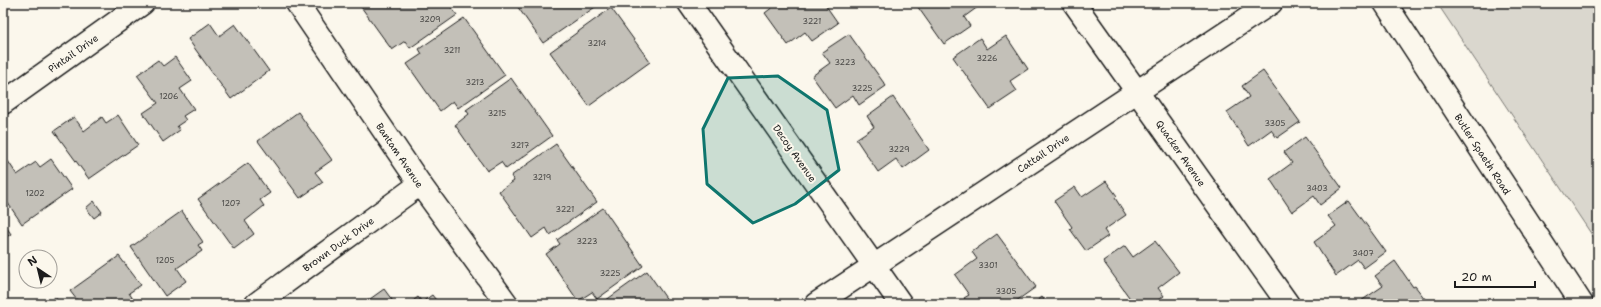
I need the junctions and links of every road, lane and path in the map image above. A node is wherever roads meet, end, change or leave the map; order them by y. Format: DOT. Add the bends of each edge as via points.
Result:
graph roads {
  1 [pos="143,3"];
  2 [pos="297,3"];
  3 [pos="689,3"];
  4 [pos="1074,3"];
  5 [pos="1271,3"];
  6 [pos="1384,3"];
  7 [pos="1137,91"];
  8 [pos="3,103"];
  9 [pos="420,184"];
  10 [pos="874,266"];
  11 [pos="256,304"];
  12 [pos="507,304"];
  13 [pos="816,304"];
  14 [pos="901,304"];
  15 [pos="1288,304"];
  16 [pos="1582,304"];
  1 -- 8 [label="street, Pintail Drive"];
  2 -- 9 [label="street, Bantam Avenue"];
  3 -- 10 [label="street, Decoy Avenue"];
  4 -- 7 [label="street, Quacker Avenue"];
  5 -- 7 [label="street, Cattail Drive"];
  6 -- 16 [label="street, Butler Spaeth Road"];
  7 -- 10 [label="street, Cattail Drive"];
  7 -- 15 [label="street, Quacker Avenue"];
  9 -- 11 [label="street, Brown Duck Drive"];
  9 -- 12 [label="street, Bantam Avenue"];
  10 -- 13 [label="street, Cattail Drive"];
  10 -- 14 [label="street, Decoy Avenue"];
}
